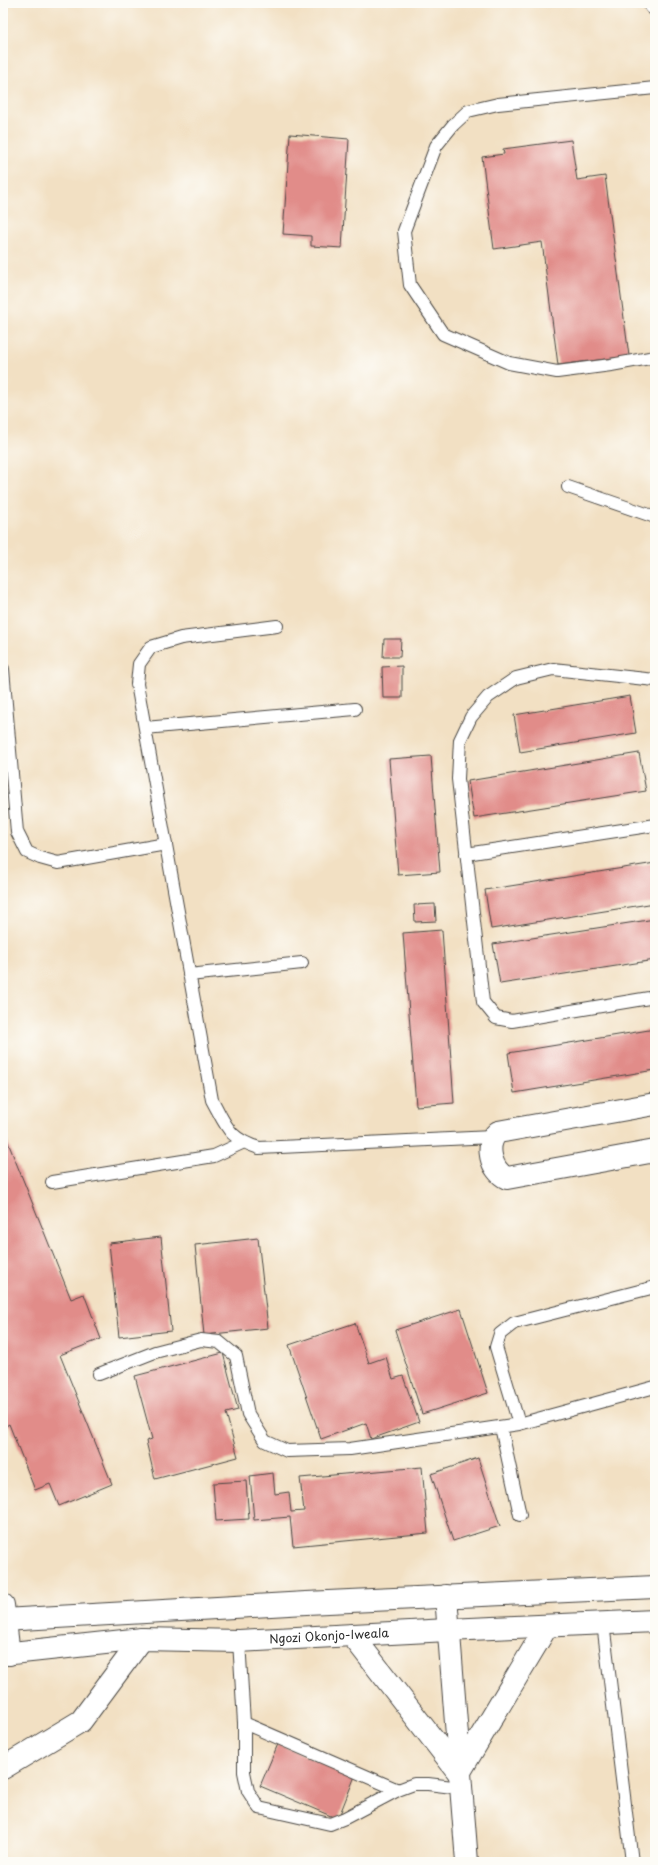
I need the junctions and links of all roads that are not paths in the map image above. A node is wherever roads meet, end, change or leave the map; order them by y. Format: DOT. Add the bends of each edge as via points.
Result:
graph roads {
  1 [pos="655,88"];
  2 [pos="655,357"];
  3 [pos="568,486"];
  4 [pos="655,517"];
  5 [pos="277,626"];
  6 [pos="3,669"];
  7 [pos="655,680"];
  8 [pos="355,708"];
  9 [pos="145,728"];
  10 [pos="655,824"];
  11 [pos="166,844"];
  12 [pos="466,854"];
  13 [pos="302,963"];
  14 [pos="189,975"];
  15 [pos="655,997"];
  16 [pos="655,1104"];
  17 [pos="492,1137"];
  18 [pos="242,1143"];
  19 [pos="655,1151"];
  20 [pos="52,1182"];
  21 [pos="655,1287"];
  22 [pos="99,1374"];
  23 [pos="655,1387"];
  24 [pos="518,1424"];
  25 [pos="501,1427"];
  26 [pos="520,1516"];
  27 [pos="655,1587"];
  28 [pos="446,1596"];
  29 [pos="4,1615"];
  30 [pos="655,1621"];
  31 [pos="603,1623"];
  32 [pos="547,1626"];
  33 [pos="448,1630"];
  34 [pos="352,1635"];
  35 [pos="142,1639"];
  36 [pos="239,1642"];
  37 [pos="6,1654"];
  38 [pos="244,1723"];
  39 [pos="3,1768"];
  40 [pos="460,1780"];
  41 [pos="398,1790"];
  42 [pos="467,1862"];
  43 [pos="632,1862"];
  1 -- 2 [label="lane" via="498,104 468,111 436,146 404,231 410,285 443,334 509,363 557,372 611,366"];
  3 -- 4 [label="lane"];
  5 -- 9 [label="lane" via="181,638 151,648 139,664 137,684"];
  6 -- 11 [label="lane" via="17,832 27,852 58,863"];
  7 -- 12 [label="lane" via="554,669 516,678 488,697 471,717 460,740 458,779"];
  8 -- 9 [label="lane"];
  9 -- 11 [label="lane"];
  10 -- 12 [label="lane"];
  11 -- 14 [label="lane"];
  12 -- 15 [label="lane" via="483,1002 496,1018 512,1021"];
  13 -- 14 [label="lane"];
  14 -- 18 [label="lane" via="212,1100 231,1133"];
  16 -- 17 [label="street" via="498,1132"];
  17 -- 18 [label="lane" via="259,1148"];
  17 -- 19 [label="street" via="490,1145 494,1167 499,1174 507,1178"];
  18 -- 20 [label="lane" via="214,1156"];
  21 -- 24 [label="lane" via="514,1323 500,1334 496,1347"];
  22 -- 25 [label="lane" via="161,1351 202,1340 219,1342 236,1356 248,1414 265,1441 287,1451 350,1450"];
  23 -- 24 [label="lane"];
  24 -- 25 [label="lane"];
  25 -- 26 [label="lane"];
  27 -- 28 [label="street"];
  28 -- 29 [label="street"];
  28 -- 33 [label="street"];
  29 -- 37 [label="street"];
  30 -- 31 [label="street, Ngozi Okonjo-Iweala"];
  31 -- 32 [label="street, Ngozi Okonjo-Iweala"];
  31 -- 43 [label="lane"];
  32 -- 33 [label="street, Ngozi Okonjo-Iweala"];
  32 -- 40 [label="street"];
  33 -- 34 [label="street, Ngozi Okonjo-Iweala"];
  33 -- 40 [label="street"];
  34 -- 36 [label="street, Ngozi Okonjo-Iweala"];
  34 -- 40 [label="street"];
  35 -- 36 [label="street, Ngozi Okonjo-Iweala"];
  35 -- 37 [label="street, Ngozi Okonjo-Iweala"];
  35 -- 39 [label="street" via="81,1721"];
  36 -- 38 [label="lane"];
  38 -- 41 [label="lane"];
  38 -- 41 [label="lane" via="244,1772 248,1791 259,1808 330,1824"];
  40 -- 41 [label="lane" via="414,1784"];
  40 -- 42 [label="street"];
}
